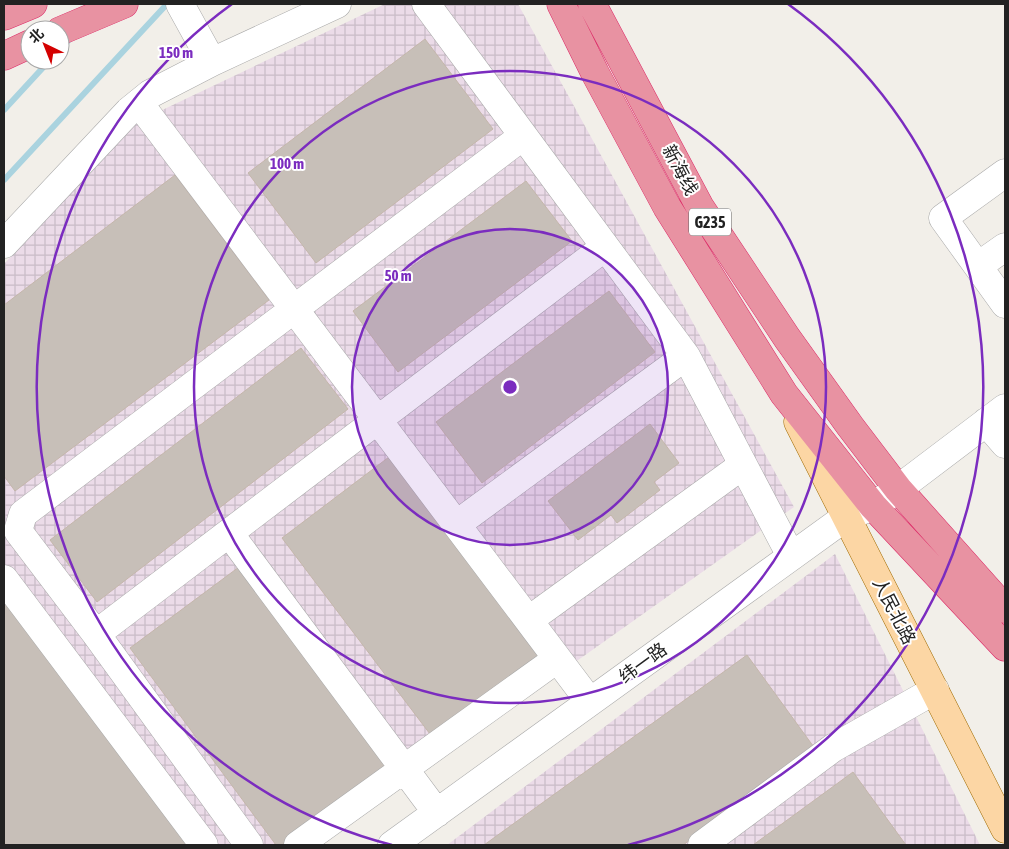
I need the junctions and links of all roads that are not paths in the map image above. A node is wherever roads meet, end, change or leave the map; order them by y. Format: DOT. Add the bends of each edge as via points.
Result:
graph roads {
  1 [pos="33,4"];
  2 [pos="124,4"];
  3 [pos="337,4"];
  4 [pos="426,4"];
  5 [pos="561,4"];
  6 [pos="592,4"];
  7 [pos="186,15"];
  8 [pos="4,16"];
  9 [pos="70,27"];
  10 [pos="20,49"];
  11 [pos="4,56"];
  12 [pos="212,62"];
  13 [pos="139,103"];
  14 [pos="523,136"];
  15 [pos="1005,172"];
  16 [pos="4,244"];
  17 [pos="605,247"];
  18 [pos="1005,247"];
  19 [pos="978,266"];
  20 [pos="1005,304"];
  21 [pos="295,309"];
  22 [pos="686,356"];
  23 [pos="784,394"];
  24 [pos="996,415"];
  25 [pos="378,420"];
  26 [pos="1005,444"];
  27 [pos="743,465"];
  28 [pos="898,489"];
  29 [pos="873,506"];
  30 [pos="846,517"];
  31 [pos="456,524"];
  32 [pos="229,533"];
  33 [pos="791,556"];
  34 [pos="4,579"];
  35 [pos="1005,609"];
  36 [pos="529,620"];
  37 [pos="96,634"];
  38 [pos="1005,647"];
  39 [pos="557,658"];
  40 [pos="935,690"];
  41 [pos="590,702"];
  42 [pos="404,769"];
  43 [pos="437,813"];
  44 [pos="1005,829"];
  45 [pos="204,845"];
  46 [pos="249,845"];
  47 [pos="298,845"];
  48 [pos="392,845"];
  49 [pos="702,845"];
  1 -- 8 [label="highway"];
  2 -- 9 [label="highway"];
  3 -- 12 [label="street"];
  4 -- 14 [label="street"];
  5 -- 23 [label="highway, 新海线 / G235" via="667,207"];
  6 -- 28 [label="highway, 新海线 / G235" via="700,207 787,338"];
  7 -- 12 [label="street"];
  10 -- 11 [label="highway"];
  12 -- 13 [label="street"];
  13 -- 16 [label="street"];
  13 -- 21 [label="street"];
  14 -- 17 [label="street"];
  14 -- 21 [label="street"];
  15 -- 19 [label="street" via="943,218"];
  17 -- 22 [label="street"];
  17 -- 25 [label="street"];
  18 -- 19 [label="street"];
  19 -- 20 [label="street"];
  21 -- 25 [label="street"];
  21 -- 37 [label="street" via="23,514 18,531"];
  22 -- 27 [label="street"];
  22 -- 31 [label="street"];
  23 -- 29 [label="highway, G235"];
  23 -- 30 [label="main road, 人民北路"];
  24 -- 26 [label="street"];
  24 -- 28 [label="street, 纬一路"];
  25 -- 31 [label="street"];
  25 -- 32 [label="street"];
  27 -- 33 [label="street"];
  27 -- 36 [label="street"];
  28 -- 29 [label="street, 纬一路"];
  28 -- 35 [label="highway, G235"];
  29 -- 30 [label="street, 纬一路"];
  29 -- 38 [label="highway, G235"];
  30 -- 33 [label="street, 纬一路"];
  30 -- 40 [label="main road, 人民北路"];
  31 -- 36 [label="street"];
  32 -- 37 [label="street"];
  32 -- 42 [label="street"];
  33 -- 41 [label="street, 纬一路"];
  34 -- 45 [label="street"];
  36 -- 39 [label="street"];
  37 -- 46 [label="street"];
  39 -- 41 [label="street"];
  39 -- 42 [label="street"];
  40 -- 44 [label="main road, 人民北路"];
  40 -- 49 [label="street" via="833,748"];
  41 -- 43 [label="street, 纬一路"];
  42 -- 43 [label="street"];
  42 -- 47 [label="street"];
  43 -- 48 [label="street, 纬一路"];
}
